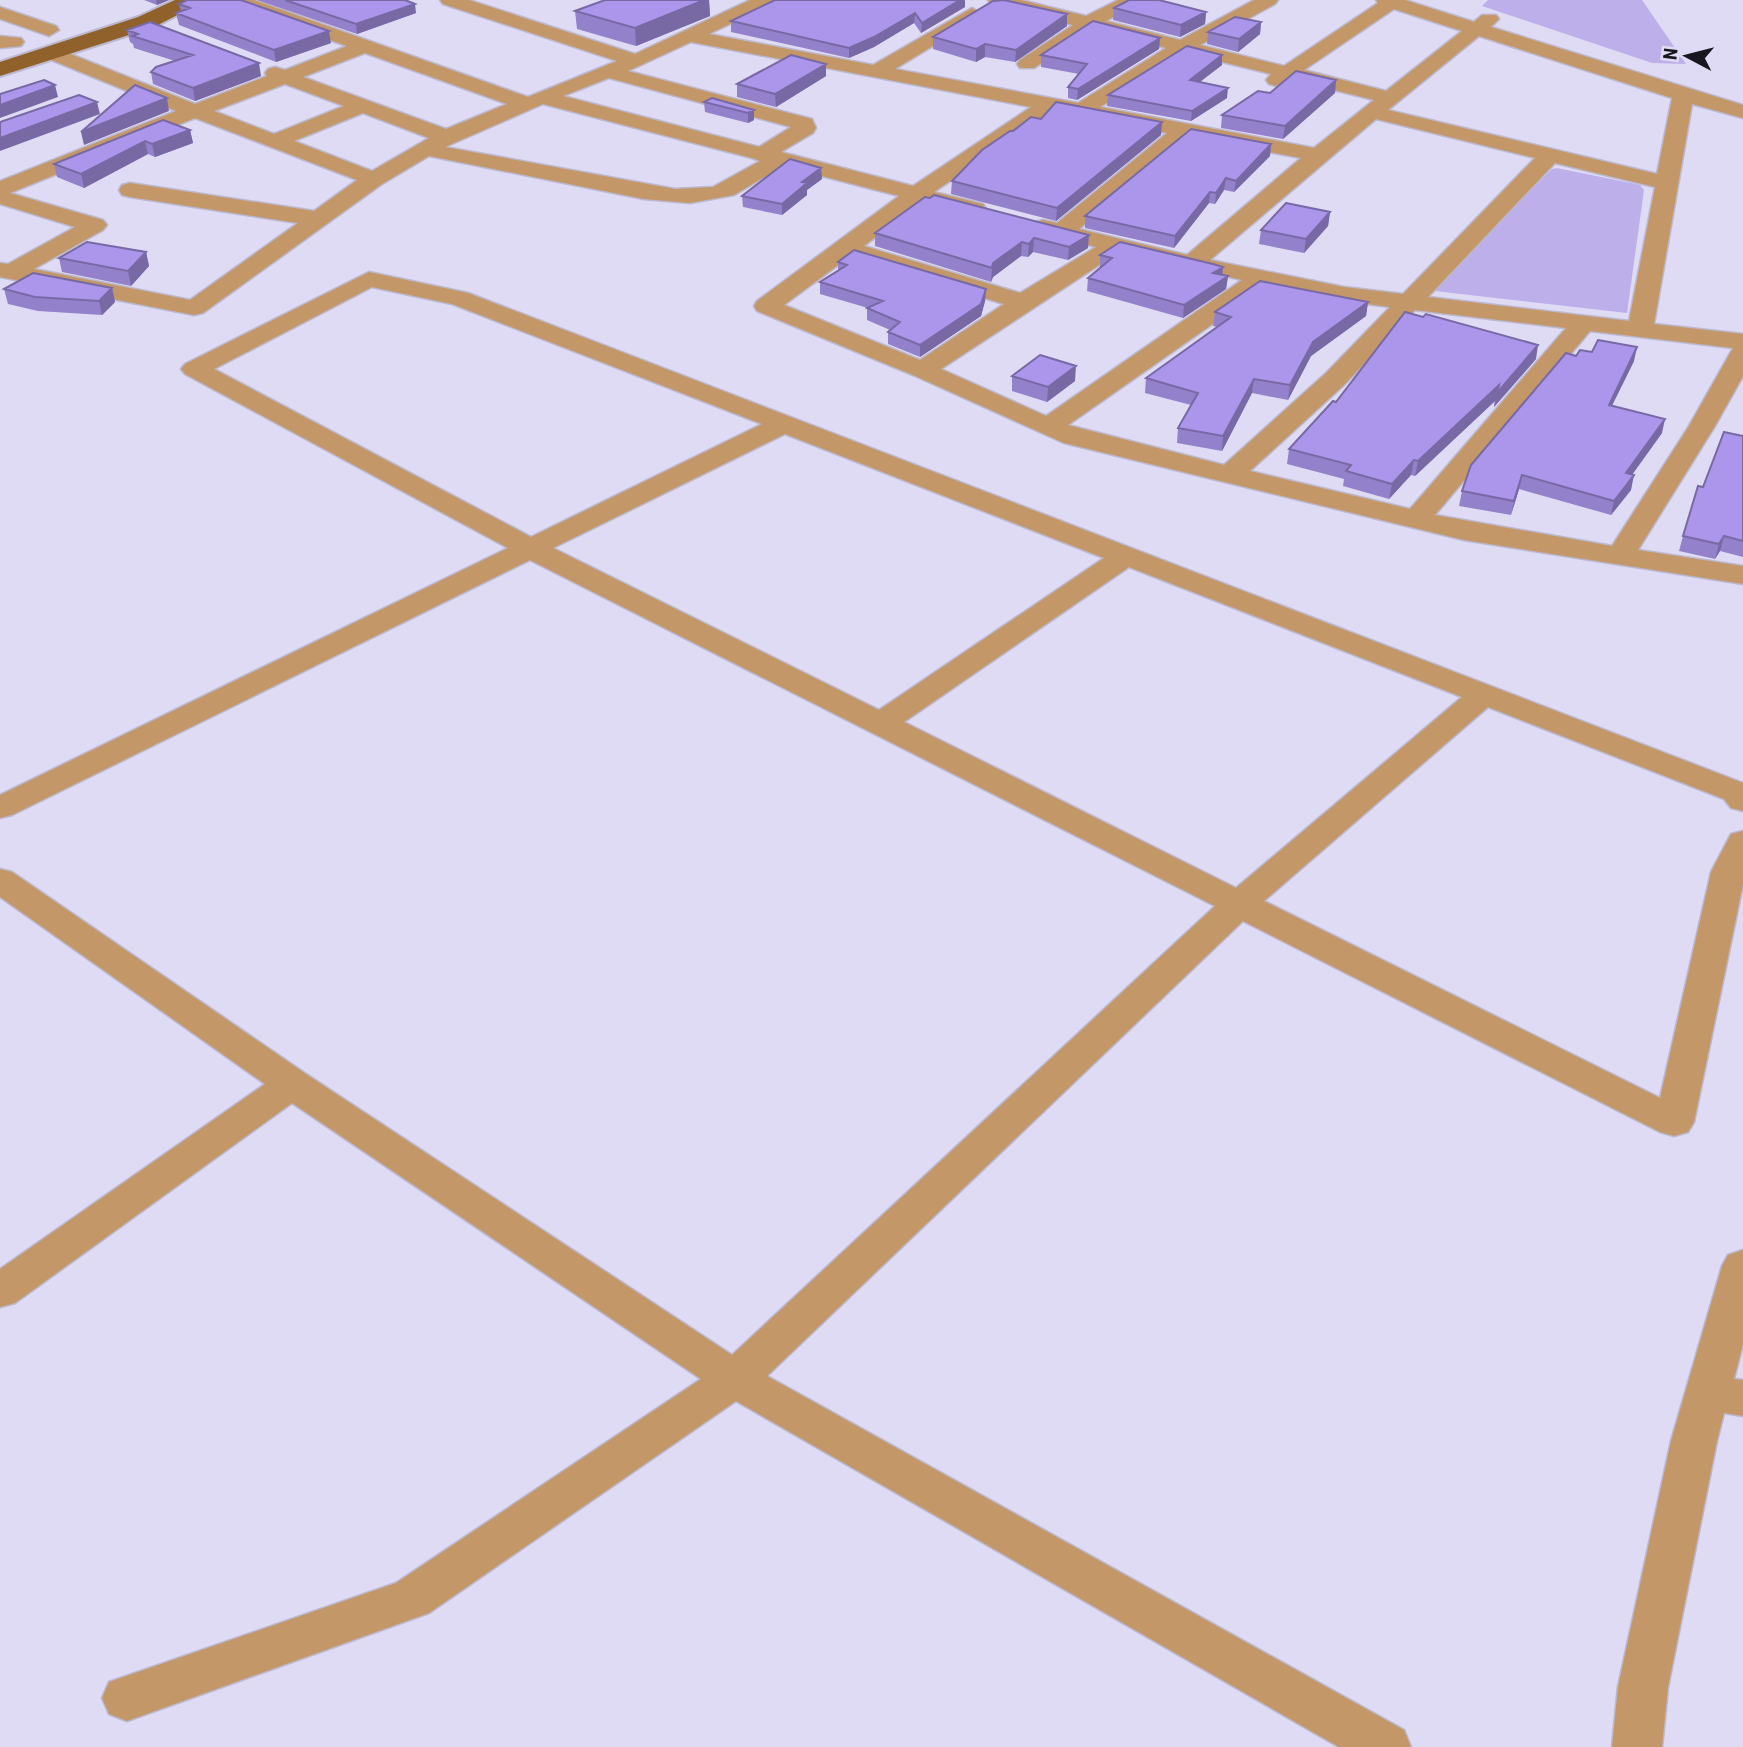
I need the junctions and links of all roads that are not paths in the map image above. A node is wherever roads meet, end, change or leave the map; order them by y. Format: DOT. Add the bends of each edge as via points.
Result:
graph roads {
  1 [pos="11,0"];
  2 [pos="192,0"];
  3 [pos="236,0"];
  4 [pos="450,0"];
  5 [pos="765,0"];
  6 [pos="997,0"];
  7 [pos="1133,0"];
  8 [pos="1268,0"];
  9 [pos="1437,0"];
  10 [pos="1389,1"];
  11 [pos="0,4"];
  12 [pos="0,13"];
  13 [pos="145,22"];
  14 [pos="1090,22"];
  15 [pos="73,23"];
  16 [pos="1483,23"];
  17 [pos="49,30"];
  18 [pos="171,32"];
  19 [pos="689,36"];
  20 [pos="5,43"];
  21 [pos="365,46"];
  22 [pos="1183,46"];
  23 [pos="51,53"];
  24 [pos="793,55"];
  25 [pos="636,61"];
  26 [pos="1027,64"];
  27 [pos="260,67"];
  28 [pos="0,69"];
  29 [pos="608,72"];
  30 [pos="877,72"];
  31 [pos="1288,72"];
  32 [pos="759,74"];
  33 [pos="285,77"];
  34 [pos="124,82"];
  35 [pos="736,86"];
  36 [pos="99,91"];
  37 [pos="1255,93"];
  38 [pos="1683,96"];
  39 [pos="1743,97"];
  40 [pos="1389,98"];
  41 [pos="713,99"];
  42 [pos="534,101"];
  43 [pos="1048,105"];
  44 [pos="362,106"];
  45 [pos="195,111"];
  46 [pos="1080,111"];
  47 [pos="1371,112"];
  48 [pos="1743,112"];
  49 [pos="1225,113"];
  50 [pos="1191,130"];
  51 [pos="275,141"];
  52 [pos="436,143"];
  53 [pos="1318,155"];
  54 [pos="1550,155"];
  55 [pos="770,157"];
  56 [pos="0,168"];
  57 [pos="28,178"];
  58 [pos="374,179"];
  59 [pos="1667,183"];
  60 [pos="0,189"];
  61 [pos="130,190"];
  62 [pos="916,194"];
  63 [pos="0,197"];
  64 [pos="995,214"];
  65 [pos="318,219"];
  66 [pos="1021,221"];
  67 [pos="1061,232"];
  68 [pos="1115,245"];
  69 [pos="846,248"];
  70 [pos="1192,263"];
  71 [pos="6,271"];
  72 [pos="1262,278"];
  73 [pos="1023,302"];
  74 [pos="1407,302"];
  75 [pos="1583,325"];
  76 [pos="1640,331"];
  77 [pos="1743,342"];
  78 [pos="1743,353"];
  79 [pos="922,370"];
  80 [pos="782,425"];
  81 [pos="1048,427"];
  82 [pos="1229,475"];
  83 [pos="1416,520"];
  84 [pos="530,548"];
  85 [pos="1620,556"];
  86 [pos="1125,557"];
  87 [pos="1743,575"];
  88 [pos="1483,695"];
  89 [pos="880,724"];
  90 [pos="1743,801"];
  91 [pos="0,807"];
  92 [pos="1743,842"];
  93 [pos="0,880"];
  94 [pos="1239,904"];
  95 [pos="292,1084"];
  96 [pos="1743,1266"];
  97 [pos="0,1291"];
  98 [pos="736,1379"];
  99 [pos="1725,1395"];
  100 [pos="127,1698"];
  101 [pos="1386,1747"];
  102 [pos="1637,1747"];
  1 -- 11 [label="street"];
  2 -- 13 [label="main road"];
  3 -- 21 [label="street"];
  4 -- 25 [label="street"];
  5 -- 19 [label="street"];
  6 -- 14 [label="street"];
  6 -- 30 [label="street"];
  7 -- 14 [label="street"];
  8 -- 22 [label="street"];
  9 -- 16 [label="street"];
  10 -- 16 [label="street"];
  10 -- 31 [label="street"];
  12 -- 17 [label="street"];
  13 -- 18 [label="street"];
  13 -- 23 [label="main road"];
  14 -- 22 [label="street"];
  14 -- 26 [label="street"];
  15 -- 17 [label="main road"];
  16 -- 38 [label="street"];
  16 -- 39 [label="street"];
  16 -- 40 [label="street"];
  17 -- 20 [label="main road"];
  19 -- 24 [label="street"];
  19 -- 25 [label="street"];
  21 -- 33 [label="street"];
  21 -- 42 [label="street"];
  22 -- 31 [label="street"];
  22 -- 46 [label="street"];
  23 -- 28 [label="main road"];
  23 -- 34 [label="street"];
  24 -- 30 [label="street"];
  24 -- 32 [label="street"];
  25 -- 29 [label="street"];
  27 -- 33 [label="street"];
  29 -- 41 [label="street"];
  29 -- 42 [label="street"];
  30 -- 43 [label="street"];
  31 -- 37 [label="street"];
  31 -- 40 [label="street"];
  33 -- 44 [label="street"];
  33 -- 45 [label="street"];
  34 -- 36 [label="street"];
  34 -- 45 [label="street"];
  35 -- 41 [label="street"];
  38 -- 48 [label="street"];
  38 -- 59 [label="street"];
  40 -- 47 [label="street"];
  41 -- 55 [label="street" via="804,124 805,128"];
  42 -- 52 [label="street"];
  42 -- 55 [label="street"];
  43 -- 46 [label="street"];
  43 -- 62 [label="street"];
  44 -- 51 [label="street"];
  44 -- 52 [label="street"];
  45 -- 51 [label="street"];
  45 -- 57 [label="street"];
  46 -- 50 [label="street"];
  47 -- 53 [label="street"];
  47 -- 54 [label="street"];
  49 -- 50 [label="street"];
  50 -- 53 [label="street"];
  50 -- 67 [label="street"];
  51 -- 58 [label="street"];
  52 -- 55 [label="street" via="494,166 672,195 717,194 738,185"];
  52 -- 58 [label="street"];
  53 -- 70 [label="street"];
  54 -- 59 [label="street"];
  54 -- 74 [label="street"];
  55 -- 62 [label="street"];
  56 -- 57 [label="street"];
  57 -- 60 [label="street"];
  58 -- 65 [label="street"];
  59 -- 76 [label="street"];
  61 -- 65 [label="street"];
  62 -- 64 [label="street"];
  62 -- 69 [label="street"];
  63 -- 71 [label="street" via="95,225"];
  65 -- 71 [label="street" via="194,308"];
  66 -- 67 [label="street"];
  67 -- 68 [label="street"];
  68 -- 70 [label="street"];
  68 -- 73 [label="street"];
  69 -- 73 [label="street"];
  69 -- 79 [label="street" via="766,306"];
  70 -- 72 [label="street"];
  72 -- 74 [label="street"];
  72 -- 81 [label="street"];
  73 -- 79 [label="street"];
  74 -- 75 [label="street"];
  74 -- 82 [label="street" via="1335,379"];
  75 -- 76 [label="street"];
  75 -- 83 [label="street"];
  76 -- 77 [label="street"];
  78 -- 85 [label="street"];
  79 -- 81 [label="street"];
  80 -- 84 [label="street"];
  80 -- 84 [label="street" via="459,299 369,279 194,369"];
  80 -- 86 [label="street"];
  81 -- 82 [label="street"];
  82 -- 83 [label="street"];
  83 -- 85 [label="street"];
  84 -- 89 [label="street"];
  84 -- 91 [label="street"];
  85 -- 87 [label="street"];
  86 -- 88 [label="street"];
  86 -- 89 [label="street"];
  88 -- 90 [label="street" via="1736,792"];
  88 -- 94 [label="street"];
  89 -- 94 [label="street"];
  92 -- 94 [label="street" via="1728,872 1674,1122"];
  93 -- 95 [label="street"];
  94 -- 98 [label="street"];
  95 -- 97 [label="street"];
  95 -- 98 [label="street"];
  96 -- 99 [label="street"];
  98 -- 100 [label="street" via="412,1598"];
  98 -- 101 [label="street"];
  99 -- 102 [label="street" via="1694,1441 1643,1687"];
}
